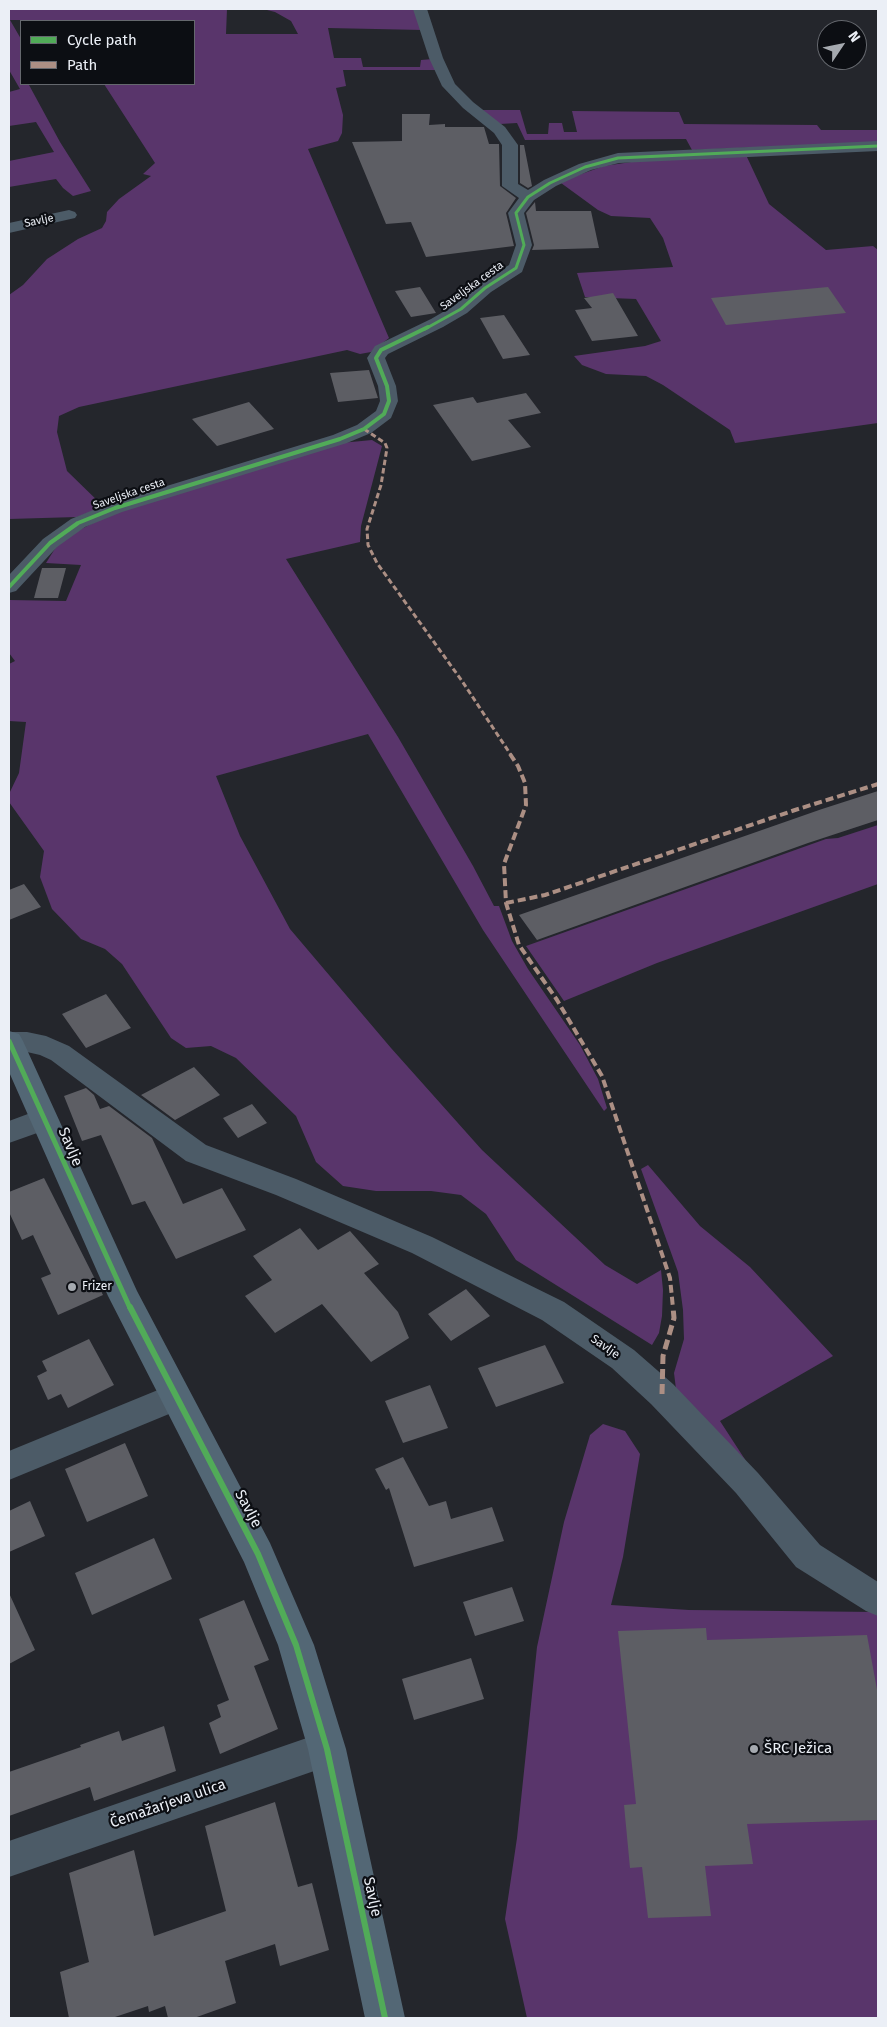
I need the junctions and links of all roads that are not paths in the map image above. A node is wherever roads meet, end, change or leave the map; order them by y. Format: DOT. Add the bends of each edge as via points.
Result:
graph roads {
  1 [pos="420,9"];
  2 [pos="878,146"];
  3 [pos="528,197"];
  4 [pos="69,215"];
  5 [pos="9,228"];
  6 [pos="9,587"];
  7 [pos="9,1042"];
  8 [pos="44,1119"];
  9 [pos="9,1132"];
  10 [pos="175,1397"];
  11 [pos="9,1466"];
  12 [pos="878,1600"];
  13 [pos="327,1749"];
  14 [pos="9,1859"];
  15 [pos="380,2017"];
  1 -- 3 [label="street" via="436,58 450,86 500,130 510,145 510,186"];
  2 -- 3 [label="street" via="618,158 584,167"];
  3 -- 6 [label="street, Saveljska cesta" via="516,213 524,244 516,268 437,324 381,350 376,358 389,401 384,414 364,429 340,439 186,484 78,523 50,543"];
  4 -- 5 [label="street, Savlje"];
  7 -- 8 [label="street, Savlje"];
  7 -- 12 [label="street, Savlje" via="28,1042 60,1053 196,1153 422,1245 553,1311 623,1359 662,1394 747,1483 808,1556"];
  8 -- 9 [label="street"];
  8 -- 10 [label="street, Savlje" via="124,1296"];
  10 -- 11 [label="street"];
  10 -- 13 [label="street, Savlje" via="258,1554 305,1672"];
  13 -- 14 [label="street, Čemažarjeva ulica"];
  13 -- 15 [label="street, Savlje"];
}
